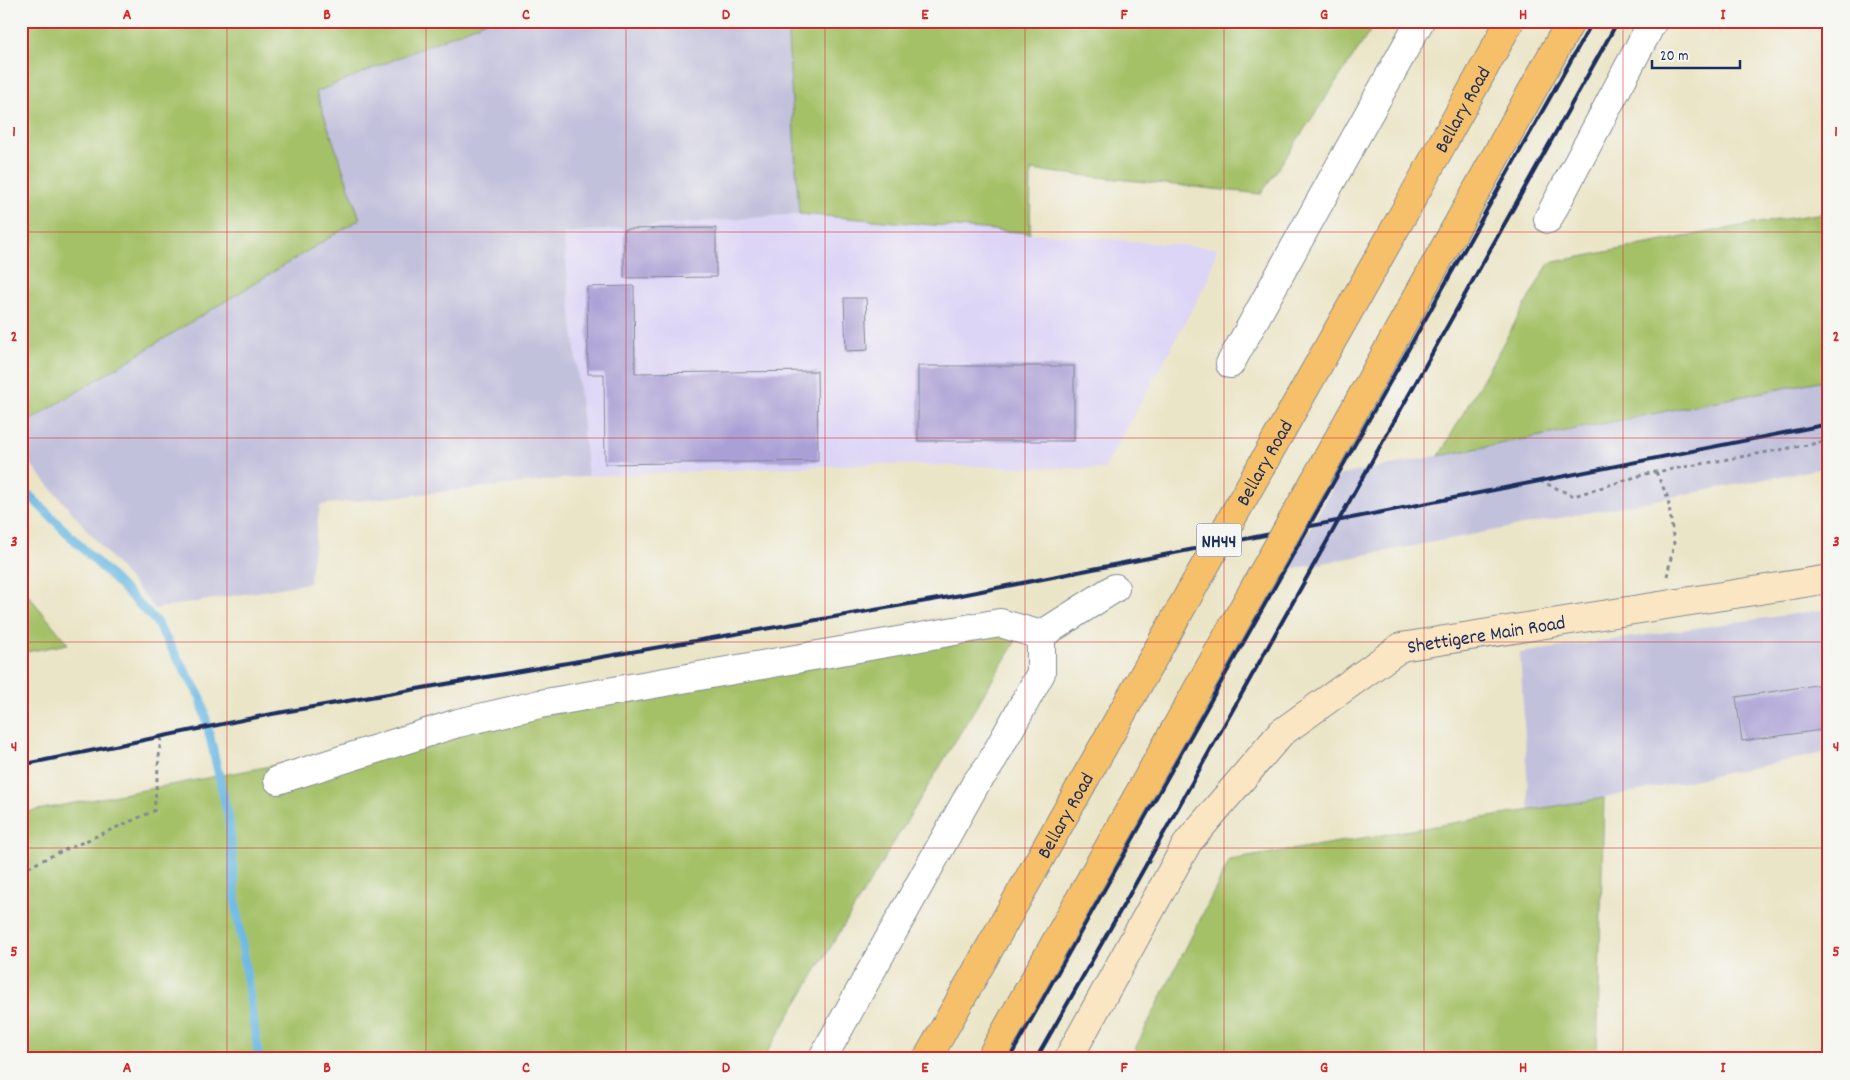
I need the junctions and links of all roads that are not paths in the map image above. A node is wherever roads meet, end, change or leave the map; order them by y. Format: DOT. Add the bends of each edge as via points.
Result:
graph roads {
  1 [pos="1420,21"];
  2 [pos="1510,21"];
  3 [pos="1571,21"];
  4 [pos="1653,21"];
  5 [pos="1548,219"];
  6 [pos="1230,364"];
  7 [pos="1829,580"];
  8 [pos="1115,588"];
  9 [pos="1041,635"];
  10 [pos="278,780"];
  11 [pos="822,1059"];
  12 [pos="927,1059"];
  13 [pos="990,1059"];
  14 [pos="1068,1059"];
  1 -- 6 [label="street"];
  2 -- 12 [label="highway, Bellary Road / NH44, bridge"];
  3 -- 13 [label="highway, NH44, bridge"];
  4 -- 5 [label="street"];
  7 -- 14 [label="main road, Shettigere Main Road" via="1401,647 1281,734 1188,842"];
  8 -- 9 [label="street"];
  9 -- 10 [label="street" via="1000,623 540,704 458,723"];
  9 -- 11 [label="street" via="1041,673 990,766 976,782"];
}
